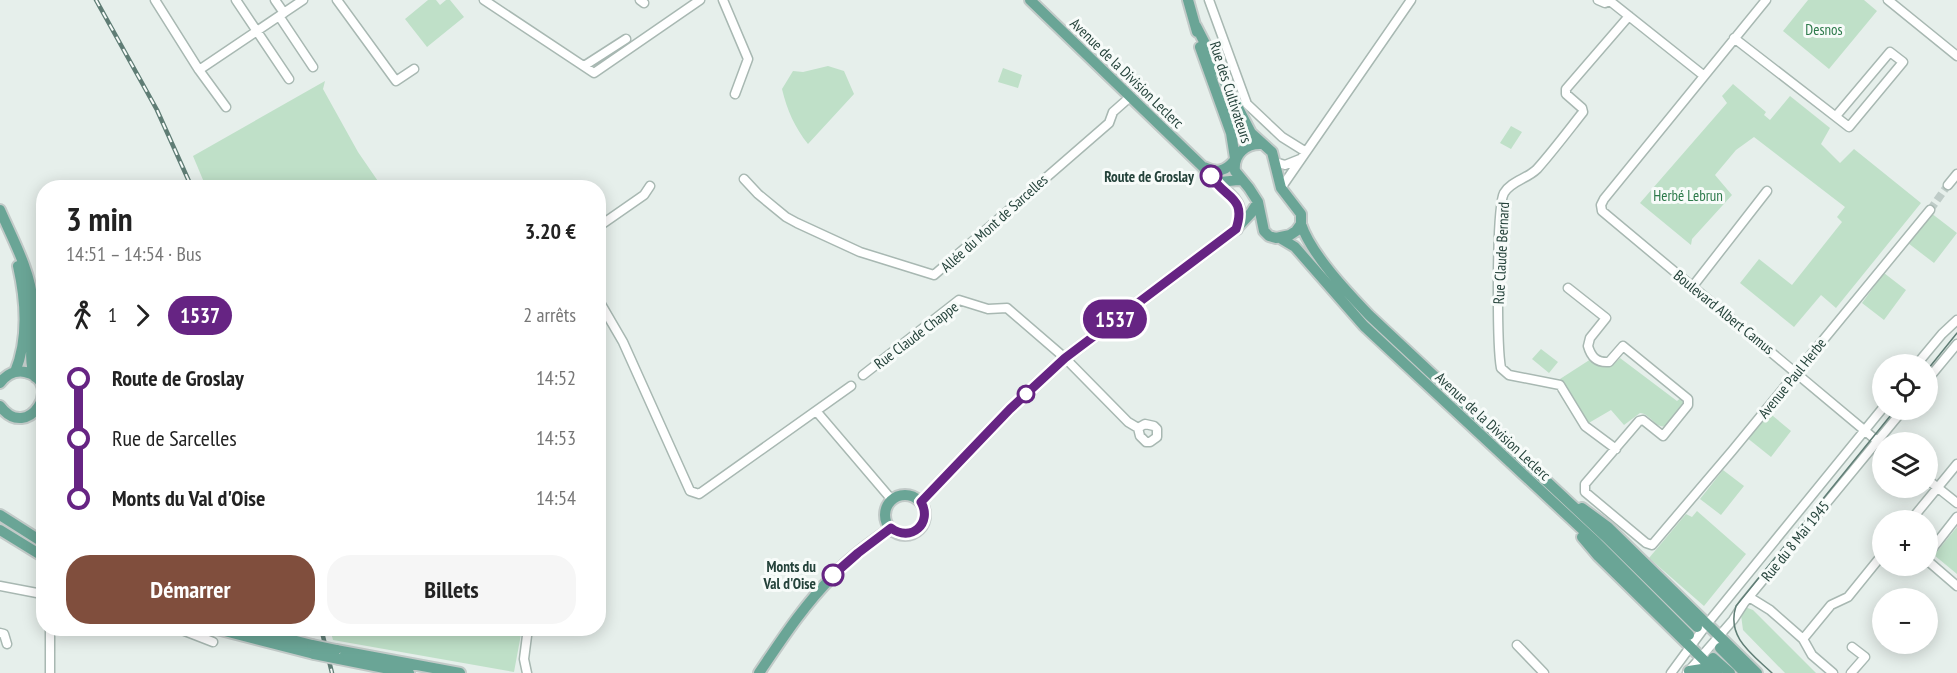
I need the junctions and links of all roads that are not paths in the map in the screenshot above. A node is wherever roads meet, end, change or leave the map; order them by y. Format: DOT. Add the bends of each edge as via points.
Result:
graph roads {
  1 [pos="155,0"];
  2 [pos="236,0"];
  3 [pos="274,0"];
  4 [pos="303,0"];
  5 [pos="337,0"];
  6 [pos="484,0"];
  7 [pos="700,0"];
  8 [pos="723,0"];
  9 [pos="1030,0"];
  10 [pos="1188,0"];
  11 [pos="1209,0"];
  12 [pos="1411,0"];
  13 [pos="1598,0"];
  14 [pos="1766,0"];
  15 [pos="1888,0"];
  16 [pos="1610,1"];
  17 [pos="281,15"];
  18 [pos="1629,16"];
  19 [pos="1196,26"];
  20 [pos="255,31"];
  21 [pos="1734,38"];
  22 [pos="626,39"];
  23 [pos="1957,56"];
  24 [pos="584,66"];
  25 [pos="313,67"];
  26 [pos="200,69"];
  27 [pos="414,69"];
  28 [pos="1703,75"];
  29 [pos="289,79"];
  30 [pos="735,94"];
  31 [pos="1130,97"];
  32 [pos="226,107"];
  33 [pos="1836,116"];
  34 [pos="1262,144"];
  35 [pos="1305,155"];
  36 [pos="1235,160"];
  37 [pos="1275,162"];
  38 [pos="1203,167"];
  39 [pos="1957,174"];
  40 [pos="1211,176"];
  41 [pos="744,178"];
  42 [pos="1242,180"];
  43 [pos="1948,185"];
  44 [pos="650,186"];
  45 [pos="1281,188"];
  46 [pos="1767,191"];
  47 [pos="1258,202"];
  48 [pos="0,210"];
  49 [pos="1930,210"];
  50 [pos="606,221"];
  51 [pos="1302,224"];
  52 [pos="1236,229"];
  53 [pos="8,231"];
  54 [pos="1265,232"];
  55 [pos="1280,238"];
  56 [pos="1693,286"];
  57 [pos="1568,288"];
  58 [pos="606,313"];
  59 [pos="1957,320"];
  60 [pos="1957,344"];
  61 [pos="1925,354"];
  62 [pos="1065,358"];
  63 [pos="1938,367"];
  64 [pos="15,372"];
  65 [pos="1797,372"];
  66 [pos="862,375"];
  67 [pos="35,377"];
  68 [pos="1,380"];
  69 [pos="850,386"];
  70 [pos="0,406"];
  71 [pos="36,410"];
  72 [pos="817,412"];
  73 [pos="11,416"];
  74 [pos="1874,420"];
  75 [pos="0,423"];
  76 [pos="1138,428"];
  77 [pos="1866,431"];
  78 [pos="1872,436"];
  79 [pos="1616,449"];
  80 [pos="1872,451"];
  81 [pos="1957,464"];
  82 [pos="1938,488"];
  83 [pos="1549,491"];
  84 [pos="1930,498"];
  85 [pos="892,500"];
  86 [pos="921,502"];
  87 [pos="1957,503"];
  88 [pos="1919,510"];
  89 [pos="1957,517"];
  90 [pos="0,518"];
  91 [pos="891,528"];
  92 [pos="0,530"];
  93 [pos="36,538"];
  94 [pos="1938,541"];
  95 [pos="36,552"];
  96 [pos="1872,567"];
  97 [pos="1938,570"];
  98 [pos="0,586"];
  99 [pos="1957,586"];
  100 [pos="36,594"];
  101 [pos="1749,597"];
  102 [pos="801,613"];
  103 [pos="1698,629"];
  104 [pos="0,633"];
  105 [pos="1718,635"];
  106 [pos="50,636"];
  107 [pos="198,636"];
  108 [pos="251,636"];
  109 [pos="272,636"];
  110 [pos="527,636"];
  111 [pos="1803,639"];
  112 [pos="213,642"];
  113 [pos="7,644"];
  114 [pos="1517,645"];
  115 [pos="1691,647"];
  116 [pos="1852,647"];
  117 [pos="313,649"];
  118 [pos="337,654"];
  119 [pos="770,656"];
  120 [pos="1700,656"];
  121 [pos="1688,672"];
  122 [pos="50,673"];
  123 [pos="410,673"];
  124 [pos="460,673"];
  125 [pos="527,673"];
  126 [pos="759,673"];
  127 [pos="765,673"];
  128 [pos="771,673"];
  129 [pos="1544,673"];
  130 [pos="1671,673"];
  131 [pos="1717,673"];
  132 [pos="1730,673"];
  133 [pos="1745,673"];
  134 [pos="1757,673"];
  135 [pos="1833,673"];
  136 [pos="1851,673"];
  1 -- 26 [label="street"];
  2 -- 20 [label="street"];
  3 -- 17 [label="street"];
  4 -- 17 [label="street"];
  5 -- 27 [label="street" via="396,81"];
  6 -- 24 [label="street"];
  7 -- 24 [label="street" via="594,73"];
  8 -- 30 [label="street" via="748,59"];
  9 -- 31 [label="main road, Avenue de la Division Leclerc"];
  10 -- 19 [label="main road"];
  11 -- 35 [label="street" via="1247,104"];
  12 -- 35 [label="street"];
  13 -- 16 [label="street"];
  14 -- 21 [label="street"];
  15 -- 23 [label="street"];
  16 -- 18 [label="street"];
  17 -- 20 [label="street"];
  17 -- 25 [label="street"];
  18 -- 28 [label="street"];
  18 -- 79 [label="street, Rue Claude Bernard" via="1566,89 1583,112 1537,169 1505,191 1500,228 1501,368 1509,375 1560,385 1585,426"];
  19 -- 34 [label="main road, Rue des Cultivateurs" via="1246,124"];
  19 -- 36 [label="main road, Rue des Cultivateurs" via="1204,62 1231,133"];
  20 -- 26 [label="street"];
  20 -- 29 [label="street"];
  21 -- 28 [label="street"];
  21 -- 33 [label="street"];
  22 -- 24 [label="street"];
  26 -- 32 [label="street"];
  28 -- 56 [label="street, Boulevard Albert Camus" via="1601,205 1602,211"];
  31 -- 38 [label="main road, Avenue de la Division Leclerc"];
  31 -- 41 [label="street, Allée du Mont de Sarcelles" via="1113,112 1109,123 934,275 860,252 797,223 758,194"];
  33 -- 33 [label="street" via="1849,127 1903,62 1890,52"];
  34 -- 36 [label="main road" via="1248,147"];
  34 -- 37 [label="main road, Rue des Cultivateurs" via="1272,152"];
  35 -- 37 [label="street" via="1285,165"];
  35 -- 45 [label="street"];
  36 -- 38 [label="main road" via="1223,170"];
  36 -- 42 [label="main road, Rue des Cultivateurs" via="1235,173"];
  37 -- 45 [label="main road"];
  38 -- 40 [label="main road, Avenue de la Division Leclerc"];
  39 -- 43 [label="street"];
  40 -- 42 [label="main road" via="1223,183"];
  40 -- 52 [label="main road, Avenue de la Division Leclerc" via="1239,206"];
  42 -- 47 [label="main road, Rue des Cultivateurs"];
  44 -- 50 [label="street" via="644,195"];
  45 -- 51 [label="main road, Avenue de la Division Leclerc" via="1300,211"];
  46 -- 56 [label="street"];
  47 -- 52 [label="main road"];
  47 -- 54 [label="main road"];
  48 -- 53 [label="main road"];
  49 -- 65 [label="street, Avenue Paul Herbe"];
  51 -- 55 [label="main road" via="1293,234"];
  51 -- 83 [label="main road, Avenue de la Division Leclerc" via="1313,247 1344,288"];
  52 -- 54 [label="main road" via="1253,227"];
  52 -- 62 [label="main road"];
  53 -- 64 [label="main road" via="20,274 25,318"];
  53 -- 67 [label="main road" via="30,286 34,319 31,365"];
  54 -- 55 [label="main road, Avenue de la Division Leclerc"];
  55 -- 83 [label="main road, Avenue de la Division Leclerc" via="1304,257 1364,326"];
  56 -- 65 [label="street, Boulevard Albert Camus"];
  57 -- 79 [label="street" via="1606,318 1590,338 1588,346 1594,358 1609,362 1623,346 1688,399 1688,405 1663,436 1639,421"];
  58 -- 72 [label="street" via="690,491 699,495"];
  59 -- 61 [label="street"];
  60 -- 63 [label="street"];
  62 -- 66 [label="street, Rue Claude Chappe" via="1007,308 988,309 959,300"];
  62 -- 76 [label="street, Rue Claude Chappe"];
  62 -- 86 [label="main road"];
  64 -- 67 [label="main road"];
  64 -- 68 [label="main road"];
  65 -- 77 [label="street, Boulevard Albert Camus"];
  65 -- 79 [label="street, Avenue Paul Herbe" via="1653,545 1585,492 1585,484"];
  69 -- 72 [label="street"];
  70 -- 73 [label="main road"];
  71 -- 73 [label="main road" via="25,417"];
  72 -- 85 [label="street"];
  73 -- 75 [label="main road"];
  74 -- 77 [label="street, Rue du 8 Mai 1945"];
  77 -- 78 [label="street, Boulevard Albert Camus"];
  77 -- 103 [label="street, Rue du 8 Mai 1945"];
  80 -- 101 [label="street, Rue du 8 Mai 1945"];
  81 -- 82 [label="street"];
  82 -- 87 [label="street"];
  83 -- 103 [label="main road, Avenue de la Division Leclerc"];
  83 -- 115 [label="main road" via="1598,556"];
  84 -- 88 [label="street"];
  85 -- 86 [label="main road" via="904,495"];
  85 -- 91 [label="main road" via="886,517"];
  86 -- 91 [label="main road" via="924,520 917,531 907,534"];
  89 -- 94 [label="street"];
  90 -- 93 [label="main road"];
  91 -- 102 [label="main road" via="842,566"];
  92 -- 95 [label="main road"];
  96 -- 111 [label="street" via="1848,597 1831,604"];
  97 -- 99 [label="street"];
  98 -- 100 [label="street"];
  101 -- 105 [label="street, Rue du 8 Mai 1945"];
  101 -- 111 [label="street"];
  102 -- 119 [label="main road"];
  102 -- 128 [label="main road"];
  103 -- 105 [label="main road, Avenue de la Division Leclerc"];
  103 -- 115 [label="street, Rue du 8 Mai 1945"];
  104 -- 113 [label="street"];
  105 -- 120 [label="street, Rue du 8 Mai 1945"];
  105 -- 134 [label="main road, Avenue de la Division Leclerc"];
  106 -- 122 [label="street"];
  107 -- 112 [label="street"];
  108 -- 117 [label="main road"];
  109 -- 117 [label="main road"];
  110 -- 125 [label="street"];
  111 -- 135 [label="street" via="1812,655"];
  114 -- 129 [label="street"];
  115 -- 120 [label="main road"];
  115 -- 130 [label="street, Rue du 8 Mai 1945"];
  116 -- 136 [label="street" via="1864,657"];
  117 -- 118 [label="main road, bridge"];
  118 -- 123 [label="main road"];
  118 -- 124 [label="main road"];
  119 -- 126 [label="main road"];
  119 -- 127 [label="main road"];
  120 -- 121 [label="street, Rue du 8 Mai 1945"];
  120 -- 131 [label="main road"];
  121 -- 131 [label="main road" via="1702,669"];
  132 -- 133 [label="main road" via="1717,653"];
}
